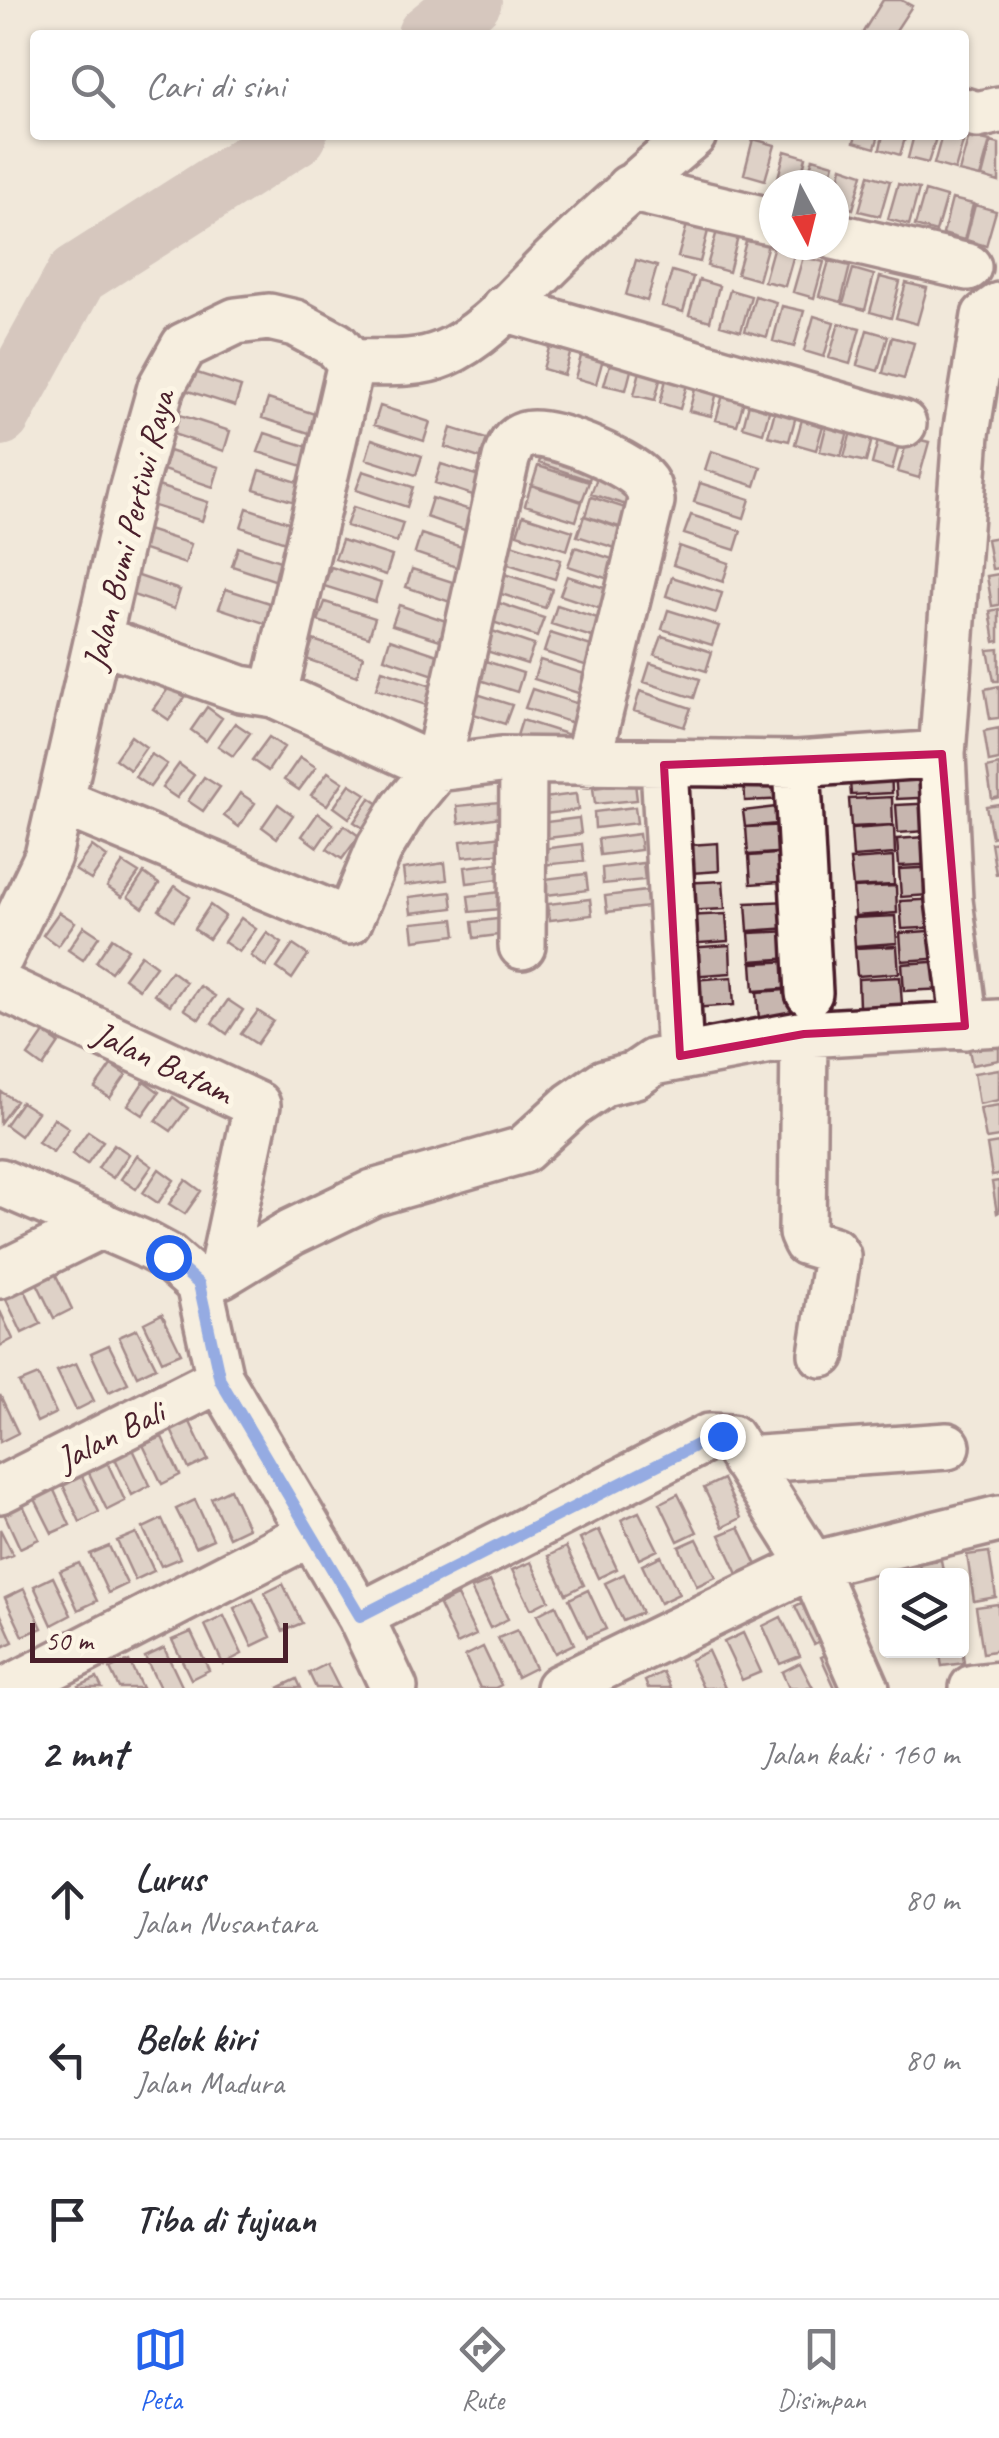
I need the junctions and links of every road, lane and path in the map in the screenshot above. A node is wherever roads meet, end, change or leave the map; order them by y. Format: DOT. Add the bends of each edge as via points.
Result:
graph roads {
  1 [pos="999,110"];
  2 [pos="969,113"];
  3 [pos="688,140"];
  4 [pos="629,188"];
  5 [pos="759,218"];
  6 [pos="849,239"];
  7 [pos="968,266"];
  8 [pos="999,306"];
  9 [pos="504,308"];
  10 [pos="350,362"];
  11 [pos="985,390"];
  12 [pos="904,424"];
  13 [pos="98,640"];
  14 [pos="274,694"];
  15 [pos="942,754"];
  16 [pos="523,761"];
  17 [pos="587,762"];
  18 [pos="797,764"];
  19 [pos="664,765"];
  20 [pos="436,768"];
  21 [pos="62,802"];
  22 [pos="522,946"];
  23 [pos="0,957"];
  24 [pos="0,986"];
  25 [pos="807,1014"];
  26 [pos="982,1025"];
  27 [pos="680,1056"];
  28 [pos="0,1182"];
  29 [pos="101,1225"];
  30 [pos="0,1275"];
  31 [pos="210,1280"];
  32 [pos="822,1354"];
  33 [pos="220,1380"];
  34 [pos="946,1446"];
  35 [pos="744,1460"];
  36 [pos="0,1490"];
  37 [pos="999,1519"];
  38 [pos="310,1534"];
  39 [pos="812,1566"];
  40 [pos="360,1616"];
  41 [pos="999,1685"];
  42 [pos="11,1688"];
  43 [pos="394,1688"];
  44 [pos="559,1688"];
  45 [pos="866,1688"];
  46 [pos="973,1688"];
  1 -- 2 [label="street"];
  3 -- 4 [label="street"];
  4 -- 5 [label="street"];
  4 -- 9 [label="street"];
  6 -- 7 [label="street"];
  8 -- 11 [label="street" via="985,316"];
  9 -- 10 [label="street" via="442,354 408,362"];
  9 -- 12 [label="street"];
  10 -- 13 [label="street, Jalan Bumi Pertiwi Raya" via="336,345 269,317 236,321 184,346 160,387"];
  10 -- 14 [label="street"];
  11 -- 15 [label="street"];
  13 -- 14 [label="street"];
  13 -- 21 [label="street, Jalan Bumi Pertiwi Raya"];
  14 -- 20 [label="street"];
  15 -- 18 [label="street"];
  15 -- 26 [label="street" via="949,900"];
  16 -- 17 [label="street"];
  16 -- 20 [label="street"];
  16 -- 22 [label="street"];
  17 -- 19 [label="street"];
  17 -- 20 [label="street" via="652,501 640,475 541,432 512,442 506,459"];
  18 -- 19 [label="street"];
  18 -- 25 [label="street"];
  19 -- 27 [label="street"];
  20 -- 21 [label="street" via="380,847 350,921"];
  21 -- 23 [label="street, Jalan Bumi Pertiwi Raya" via="48,856"];
  24 -- 31 [label="street, Jalan Batam" via="257,1106"];
  25 -- 26 [label="street"];
  25 -- 27 [label="street"];
  25 -- 32 [label="street" via="802,1233 806,1242 837,1256"];
  27 -- 31 [label="street" via="604,1083 523,1150 373,1193"];
  28 -- 29 [label="street"];
  29 -- 30 [label="street"];
  29 -- 31 [label="street"];
  31 -- 33 [label="street"];
  33 -- 36 [label="street, Jalan Bali"];
  33 -- 38 [label="street"];
  34 -- 35 [label="street"];
  35 -- 39 [label="street"];
  35 -- 40 [label="street" via="731,1438 710,1438"];
  37 -- 39 [label="street"];
  38 -- 40 [label="street"];
  38 -- 42 [label="street"];
  39 -- 44 [label="street"];
  39 -- 45 [label="street"];
  40 -- 43 [label="street"];
  41 -- 46 [label="street"];
}
